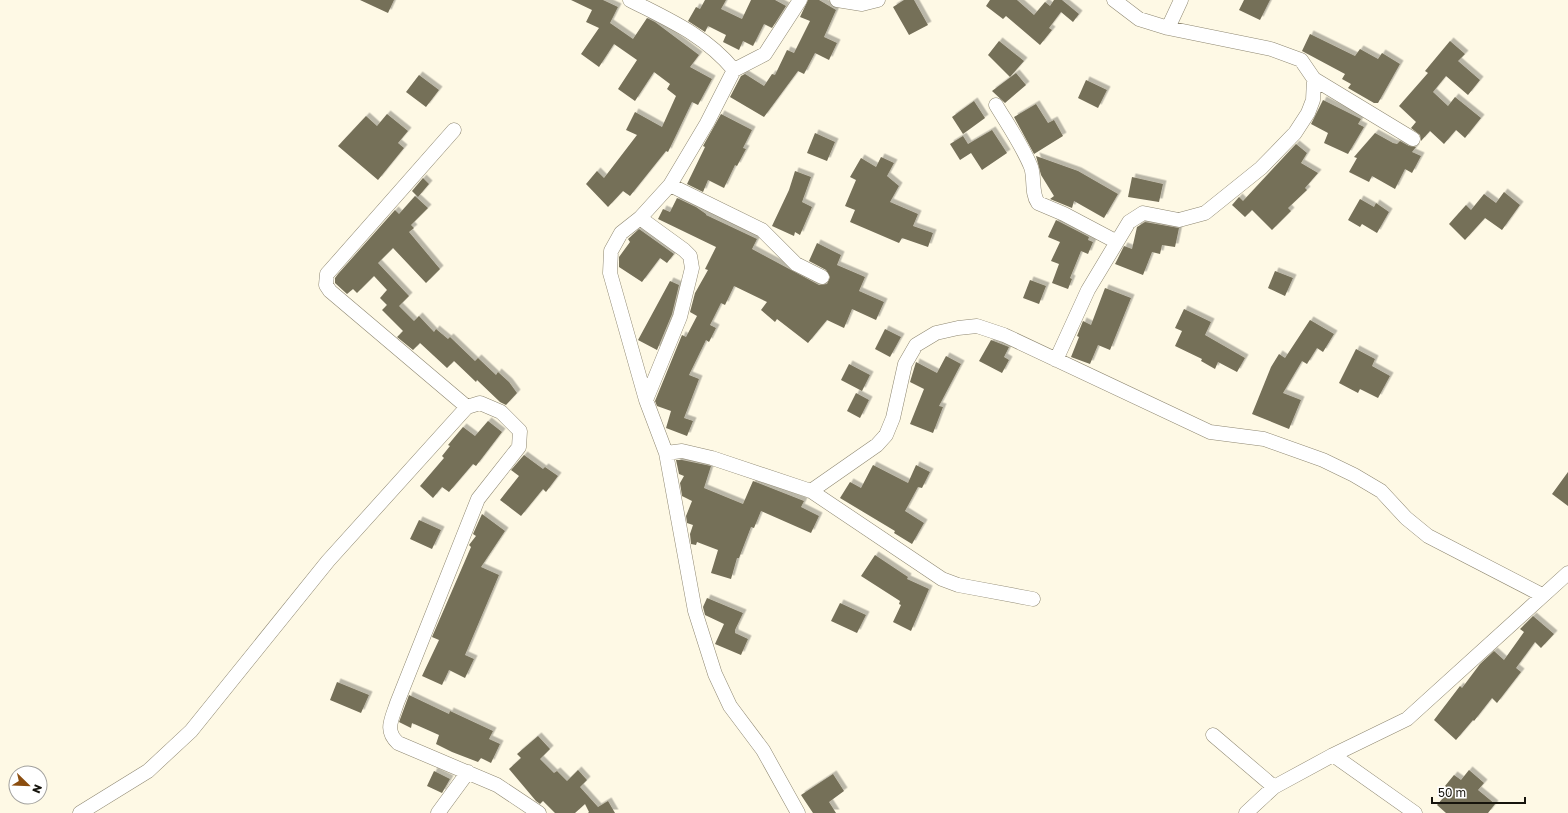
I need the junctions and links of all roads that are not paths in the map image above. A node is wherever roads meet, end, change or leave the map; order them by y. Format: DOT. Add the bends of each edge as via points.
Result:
graph roads {
  1 [pos="630,0"];
  2 [pos="800,0"];
  3 [pos="837,0"];
  4 [pos="878,0"];
  5 [pos="1114,0"];
  6 [pos="1181,0"];
  7 [pos="1168,28"];
  8 [pos="734,70"];
  9 [pos="1314,79"];
  10 [pos="996,105"];
  11 [pos="454,130"];
  12 [pos="1413,139"];
  13 [pos="670,185"];
  14 [pos="640,218"];
  15 [pos="1117,242"];
  16 [pos="822,277"];
  17 [pos="1056,360"];
  18 [pos="646,400"];
  19 [pos="467,406"];
  20 [pos="666,453"];
  21 [pos="811,491"];
  22 [pos="1568,573"];
  23 [pos="1542,595"];
  24 [pos="1033,599"];
  25 [pos="1213,735"];
  26 [pos="1333,755"];
  27 [pos="468,772"];
  28 [pos="1274,787"];
  29 [pos="80,813"];
  30 [pos="438,813"];
  31 [pos="539,813"];
  32 [pos="798,813"];
  33 [pos="1246,813"];
  34 [pos="1415,813"];
  1 -- 8 [label="street" via="692,32 719,52"];
  2 -- 8 [label="street" via="765,54"];
  3 -- 4 [label="street" via="862,4"];
  5 -- 7 [label="street" via="1139,20"];
  6 -- 7 [label="street"];
  7 -- 9 [label="street" via="1271,50 1301,60"];
  8 -- 13 [label="street" via="707,123"];
  9 -- 12 [label="street"];
  9 -- 15 [label="street" via="1312,100 1305,118 1295,133 1261,168 1205,213 1179,220 1143,213 1129,222"];
  10 -- 15 [label="street" via="1031,168 1038,203"];
  11 -- 19 [label="street" via="325,280 330,291"];
  13 -- 14 [label="street"];
  13 -- 16 [label="street" via="762,230 796,264"];
  14 -- 18 [label="street" via="621,233 611,251 610,273"];
  14 -- 18 [label="street" via="684,250 690,256 692,268 680,317"];
  15 -- 17 [label="street" via="1088,290"];
  17 -- 21 [label="street" via="1004,335 977,326 936,333 916,345 905,364 893,418 886,435 877,446"];
  17 -- 23 [label="street" via="1210,432 1264,439 1329,463 1381,491 1406,518 1428,536"];
  18 -- 20 [label="street"];
  19 -- 27 [label="street" via="480,403 501,412 520,431 519,447 478,499 397,703 390,732 391,737 398,743"];
  19 -- 29 [label="street" via="328,561 191,731 148,771"];
  20 -- 21 [label="street" via="682,451 712,458"];
  20 -- 32 [label="street" via="695,611 715,674 730,706 763,750"];
  21 -- 24 [label="street" via="942,579 958,585"];
  22 -- 23 [label="street"];
  23 -- 26 [label="street" via="1407,719"];
  25 -- 28 [label="street"];
  26 -- 28 [label="street"];
  26 -- 34 [label="street"];
  27 -- 30 [label="street"];
  27 -- 31 [label="street" via="497,785"];
  28 -- 33 [label="street"];
}
